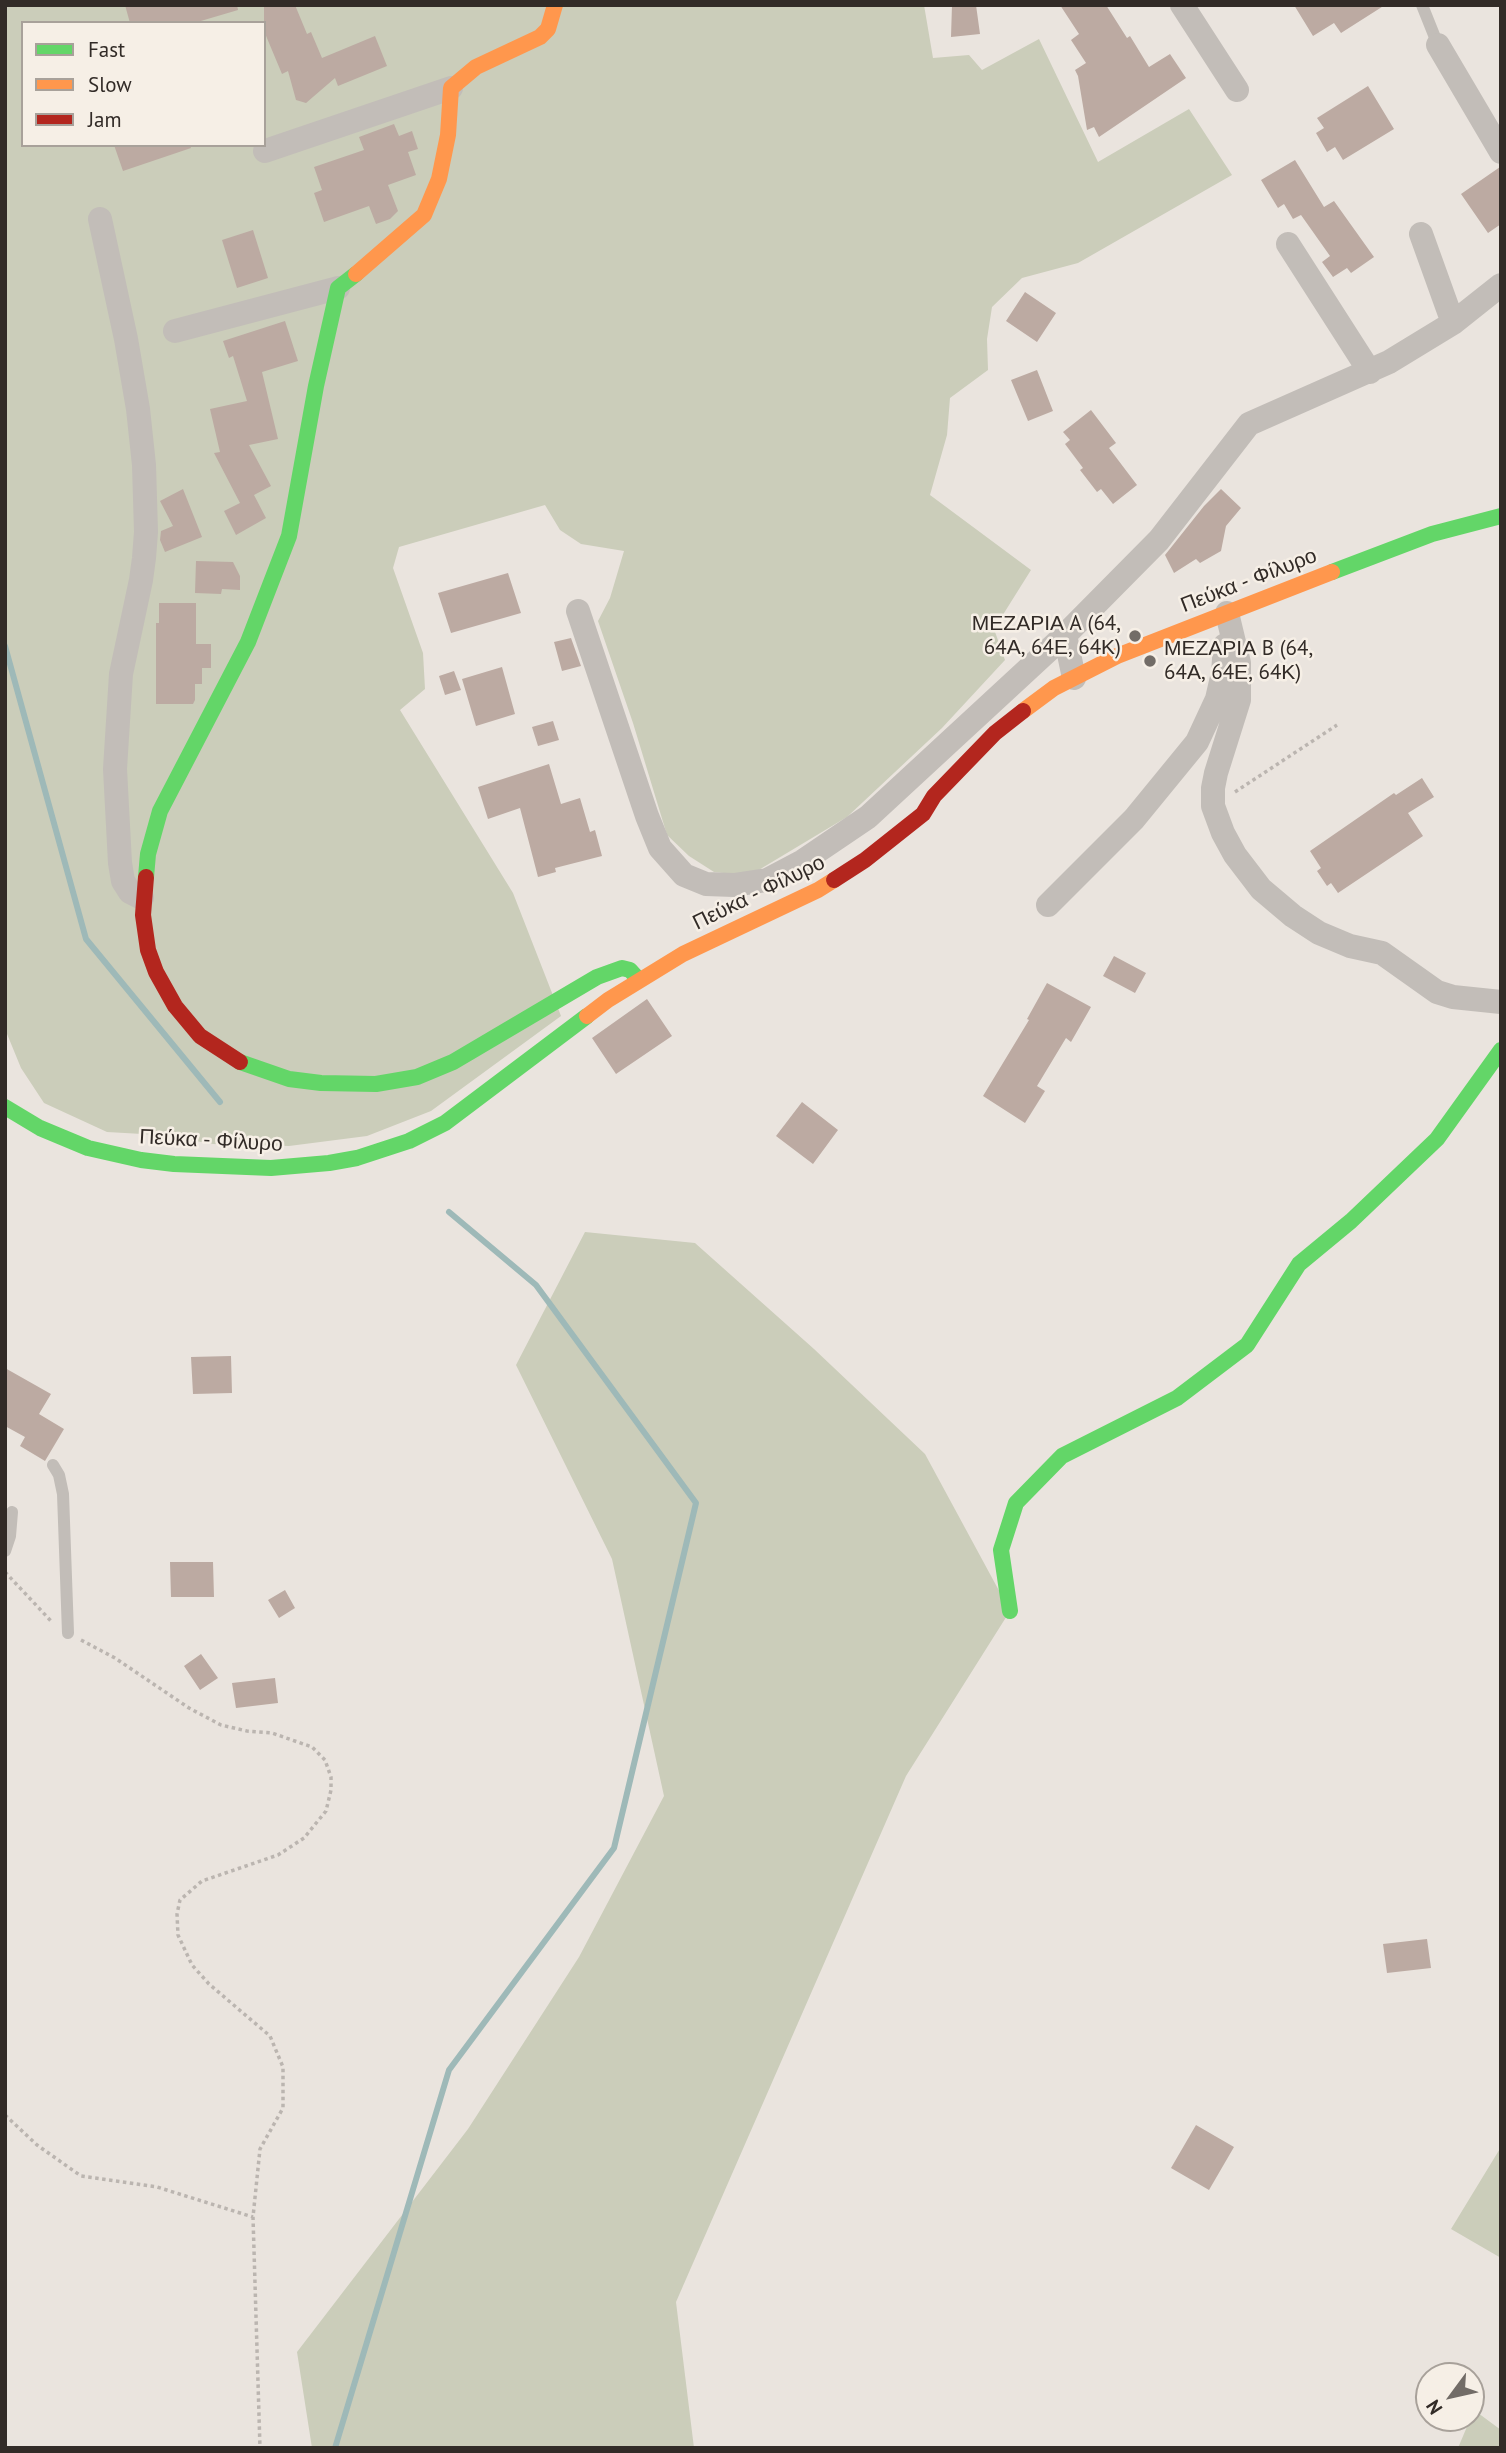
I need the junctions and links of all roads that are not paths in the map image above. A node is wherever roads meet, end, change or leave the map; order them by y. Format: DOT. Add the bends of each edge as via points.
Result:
graph roads {
  1 [pos="555,5"];
  2 [pos="1182,5"];
  3 [pos="1422,5"];
  4 [pos="1438,45"];
  5 [pos="452,88"];
  6 [pos="1237,90"];
  7 [pos="265,150"];
  8 [pos="1501,152"];
  9 [pos="100,219"];
  10 [pos="1421,234"];
  11 [pos="1288,244"];
  12 [pos="1501,285"];
  13 [pos="338,288"];
  14 [pos="1453,323"];
  15 [pos="175,331"];
  16 [pos="1370,372"];
  17 [pos="1501,516"];
  18 [pos="578,611"];
  19 [pos="1227,613"];
  20 [pos="1065,635"];
  21 [pos="1074,678"];
  22 [pos="142,898"];
  23 [pos="1048,905"];
  24 [pos="639,980"];
  25 [pos="1501,1002"];
  26 [pos="1501,1050"];
  27 [pos="5,1107"];
  28 [pos="53,1465"];
  29 [pos="12,1512"];
  30 [pos="5,1551"];
  31 [pos="1010,1611"];
  32 [pos="68,1633"];
  1 -- 5 [label="street" via="548,29 540,37 476,67"];
  2 -- 6 [label="street"];
  3 -- 4 [label="lane"];
  4 -- 8 [label="street"];
  5 -- 7 [label="street"];
  5 -- 13 [label="street" via="439,179 424,215"];
  9 -- 22 [label="street" via="128,351 144,465 144,558 121,674 115,769 123,881 130,892"];
  10 -- 14 [label="street"];
  11 -- 16 [label="street"];
  12 -- 14 [label="street"];
  13 -- 15 [label="street"];
  13 -- 22 [label="street" via="289,536 248,642 160,811 151,836"];
  14 -- 16 [label="street"];
  16 -- 20 [label="street" via="1249,424 1159,540"];
  17 -- 19 [label="street, Πεύκα - Φίλυρο" via="1410,542"];
  18 -- 20 [label="street" via="660,848 684,875 706,884 767,880 868,817"];
  19 -- 21 [label="street, Πεύκα - Φίλυρο"];
  19 -- 23 [label="street" via="1223,673 1210,718 1197,742 1134,819"];
  19 -- 25 [label="street" via="1239,663 1239,700 1216,773 1213,806 1223,833 1248,873 1293,916 1334,941 1382,953 1437,992"];
  20 -- 21 [label="street"];
  21 -- 24 [label="street, Πεύκα - Φίλυρο" via="995,733 934,796 923,814 866,860 818,890"];
  22 -- 24 [label="street" via="148,950 187,1022 232,1058 289,1079 358,1084 417,1077 453,1062 603,974 627,969"];
  24 -- 27 [label="street, Πεύκα - Φίλυρο" via="445,1123 357,1158 271,1168 141,1160 66,1140"];
  26 -- 31 [label="street" via="1437,1139 1351,1222 1298,1264 1247,1345 1177,1398 1062,1456 1016,1503 1002,1550"];
  28 -- 32 [label="lane" via="63,1494"];
  29 -- 30 [label="lane"];
}
